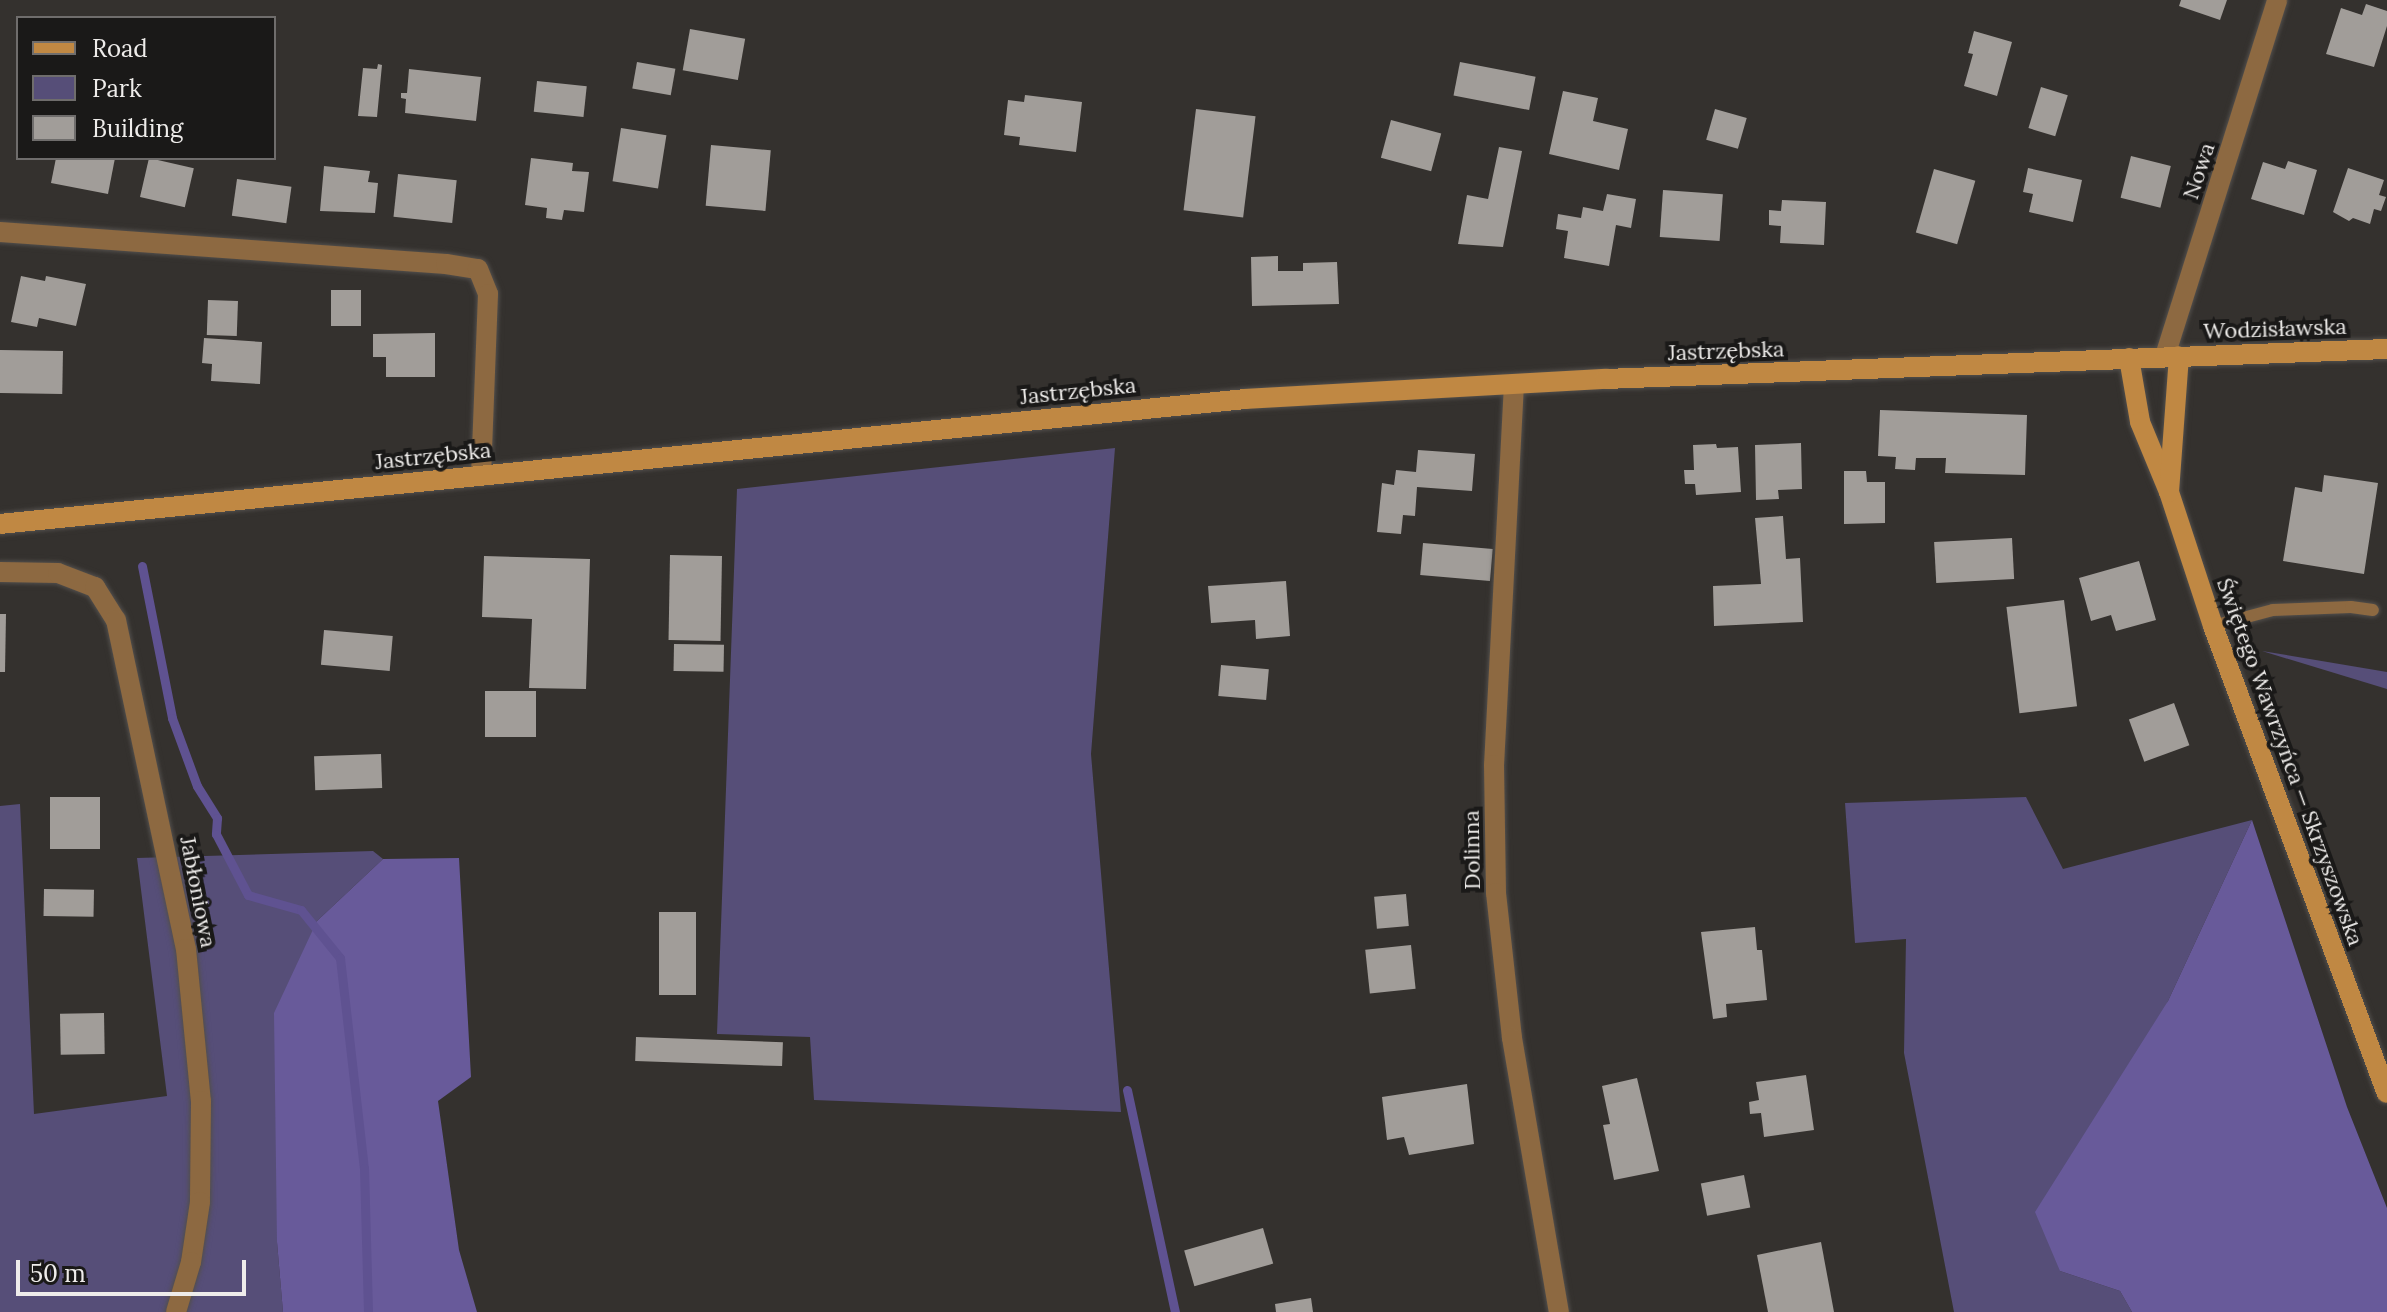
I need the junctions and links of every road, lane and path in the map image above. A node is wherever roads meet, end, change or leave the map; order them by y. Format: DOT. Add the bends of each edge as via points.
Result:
graph roads {
  1 [pos="2277,0"];
  2 [pos="0,232"];
  3 [pos="2387,349"];
  4 [pos="2172,356"];
  5 [pos="2129,358"];
  6 [pos="1514,384"];
  7 [pos="481,476"];
  8 [pos="2169,492"];
  9 [pos="0,524"];
  10 [pos="0,572"];
  11 [pos="2373,610"];
  12 [pos="2213,626"];
  13 [pos="2387,1093"];
  14 [pos="176,1312"];
  15 [pos="1559,1312"];
  1 -- 4 [label="street, Nowa"];
  2 -- 7 [label="street" via="478,269 488,294"];
  3 -- 4 [label="main road, Wodzisławska"];
  4 -- 5 [label="main road, Jastrzębska"];
  4 -- 8 [label="main road"];
  5 -- 6 [label="main road, Jastrzębska"];
  5 -- 8 [label="main road, Świętego Wawrzyńca — Skrzyszowska" via="2140,422"];
  6 -- 7 [label="main road, Jastrzębska" via="1153,407"];
  6 -- 15 [label="street, Dolinna" via="1494,765 1496,893 1512,1038"];
  7 -- 9 [label="main road, Jastrzębska"];
  8 -- 12 [label="main road, Świętego Wawrzyńca — Skrzyszowska"];
  10 -- 14 [label="street, Jabłoniowa" via="58,573 95,587 116,620 186,949 201,1101 200,1202"];
  11 -- 12 [label="lane" via="2273,610"];
  12 -- 13 [label="main road, Świętego Wawrzyńca — Skrzyszowska"];
}
